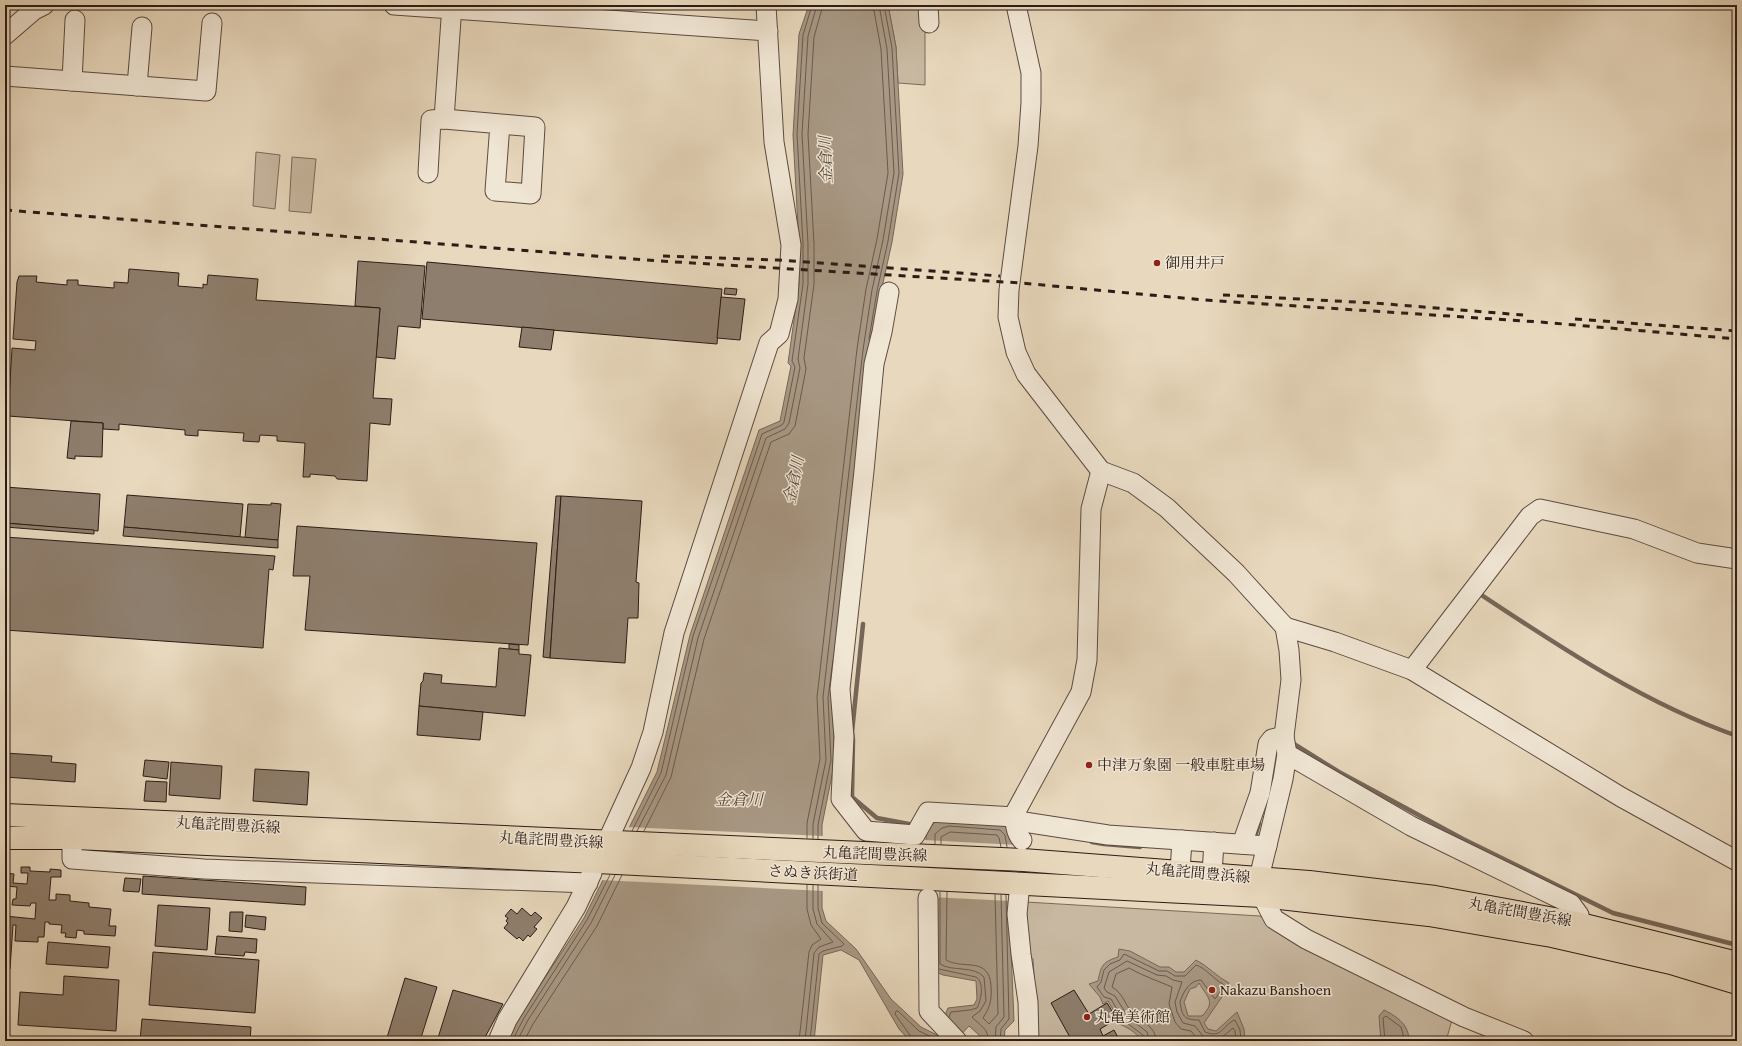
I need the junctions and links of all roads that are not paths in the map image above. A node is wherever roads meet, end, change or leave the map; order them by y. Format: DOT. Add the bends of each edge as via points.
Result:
graph roads {
  1 [pos="44,5"];
  2 [pos="394,5"];
  3 [pos="766,5"];
  4 [pos="1016,5"];
  5 [pos="452,7"];
  6 [pos="75,20"];
  7 [pos="212,23"];
  8 [pos="142,27"];
  9 [pos="768,31"];
  10 [pos="5,35"];
  11 [pos="5,76"];
  12 [pos="72,81"];
  13 [pos="137,86"];
  14 [pos="444,119"];
  15 [pos="500,124"];
  16 [pos="428,174"];
  17 [pos="889,292"];
  18 [pos="1101,471"];
  19 [pos="1737,559"];
  20 [pos="1285,627"];
  21 [pos="1412,670"];
  22 [pos="1286,746"];
  23 [pos="5,815"];
  24 [pos="72,828"];
  25 [pos="1019,836"];
  26 [pos="5,838"];
  27 [pos="1253,845"];
  28 [pos="1181,852"];
  29 [pos="607,853"];
  30 [pos="1213,855"];
  31 [pos="1737,861"];
  32 [pos="588,883"];
  33 [pos="1020,883"];
  34 [pos="1260,887"];
  35 [pos="928,898"];
  36 [pos="1573,931"];
  37 [pos="1737,963"];
  38 [pos="1737,983"];
  39 [pos="498,1041"];
  40 [pos="957,1041"];
  41 [pos="1029,1041"];
  42 [pos="1524,1041"];
  1 -- 10 [label="street" via="34,10"];
  2 -- 5 [label="street"];
  3 -- 9 [label="street"];
  4 -- 18 [label="street" via="1031,72 1031,103 1008,317 1016,352 1026,374"];
  5 -- 9 [label="street"];
  5 -- 14 [label="street"];
  6 -- 12 [label="street"];
  7 -- 13 [label="street" via="206,91"];
  8 -- 13 [label="street"];
  9 -- 29 [label="street" via="774,142 791,245 788,299 779,334 769,343 674,633 653,732 642,768"];
  11 -- 12 [label="street"];
  12 -- 13 [label="street"];
  14 -- 15 [label="street"];
  14 -- 16 [label="street" via="431,120"];
  17 -- 25 [label="street" via="874,364 840,689 844,737 841,800 866,831 915,835 928,812"];
  18 -- 20 [label="street" via="1133,483 1168,508 1236,573"];
  18 -- 25 [label="street" via="1091,509 1087,660 1080,692 1035,783 1015,813"];
  19 -- 21 [label="street" via="1697,553 1634,530 1540,509 1530,516"];
  20 -- 21 [label="street"];
  20 -- 22 [label="street" via="1291,680"];
  21 -- 31 [label="street" via="1621,797"];
  22 -- 27 [label="street"];
  22 -- 27 [label="street" via="1272,739 1268,744"];
  22 -- 36 [label="street" via="1411,826 1571,904 1579,915"];
  23 -- 24 [label="main road, 丸亀詫間豊浜線"];
  24 -- 26 [label="main road, 丸亀詫間豊浜線"];
  24 -- 29 [label="main road, 丸亀詫間豊浜線"];
  24 -- 32 [label="street" via="72,859 204,869"];
  25 -- 28 [label="main road, 丸亀詫間豊浜線"];
  25 -- 28 [label="street" via="1024,822 1108,835"];
  25 -- 29 [label="main road, 丸亀詫間豊浜線"];
  27 -- 30 [label="street"];
  27 -- 34 [label="street"];
  28 -- 30 [label="main road, 丸亀詫間豊浜線"];
  28 -- 30 [label="street"];
  29 -- 32 [label="street"];
  29 -- 33 [label="main road, さぬき浜街道"];
  30 -- 34 [label="main road, 丸亀詫間豊浜線"];
  32 -- 39 [label="street" via="507,1020"];
  33 -- 34 [label="main road, 丸亀詫間豊浜線"];
  33 -- 41 [label="street" via="1017,914 1028,1002"];
  34 -- 36 [label="main road, 丸亀詫間豊浜線" via="1309,882 1435,897"];
  34 -- 42 [label="street" via="1274,919 1306,939 1464,1018"];
  35 -- 40 [label="street" via="929,1010"];
  36 -- 37 [label="main road, 丸亀詫間豊浜線"];
  36 -- 38 [label="main road, 丸亀詫間豊浜線"];
}
